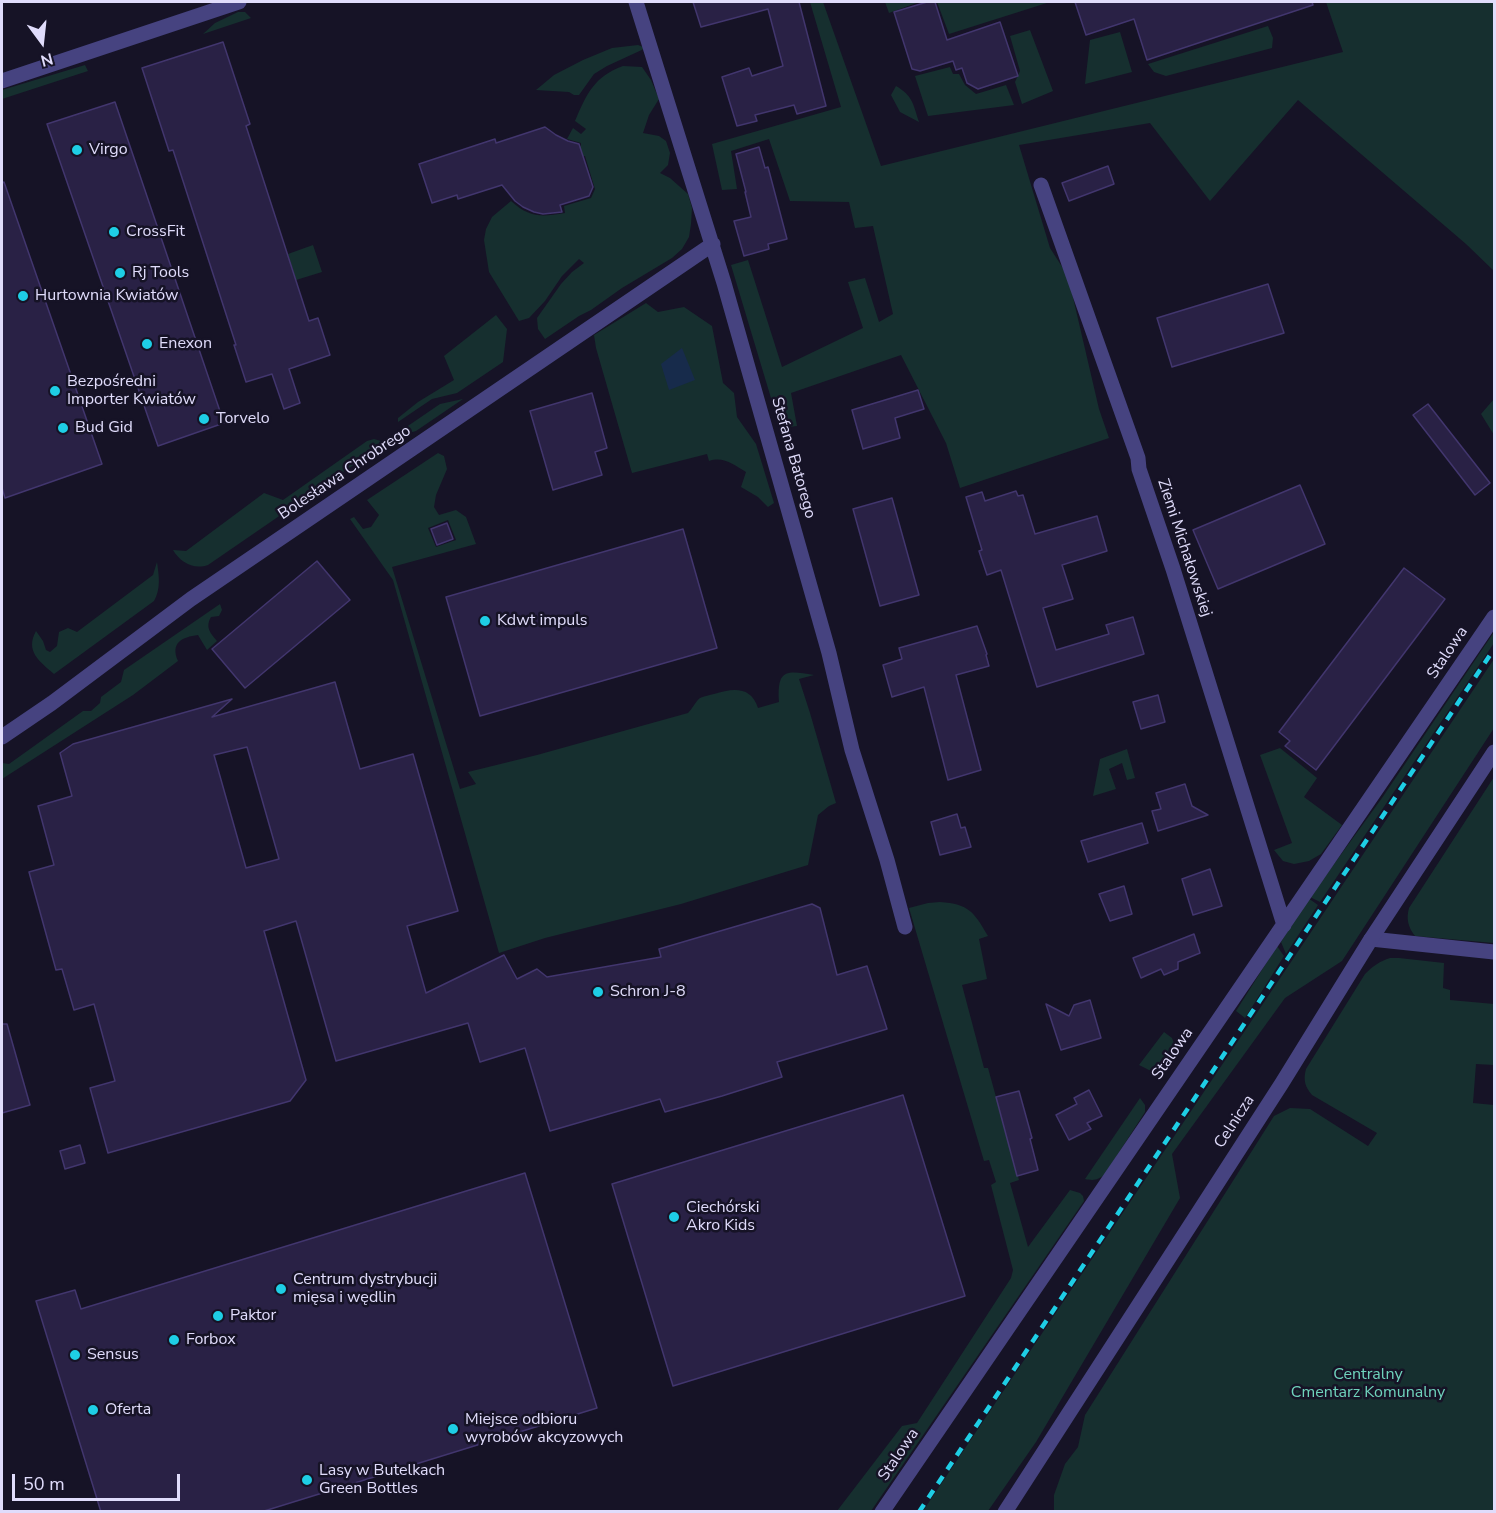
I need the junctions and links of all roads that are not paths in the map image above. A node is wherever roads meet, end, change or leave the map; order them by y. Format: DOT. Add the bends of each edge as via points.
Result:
graph roads {
  1 [pos="239,2"];
  2 [pos="636,2"];
  3 [pos="2,81"];
  4 [pos="1041,185"];
  5 [pos="713,244"];
  6 [pos="1494,617"];
  7 [pos="2,737"];
  8 [pos="1494,752"];
  9 [pos="1284,925"];
  10 [pos="905,927"];
  11 [pos="1371,939"];
  12 [pos="1494,952"];
  13 [pos="882,1512"];
  14 [pos="1005,1512"];
  1 -- 3 [label="street"];
  2 -- 5 [label="street, Stefana Batorego"];
  4 -- 9 [label="street, Ziemi Michałowskiej" via="1138,458 1138,469"];
  5 -- 7 [label="street, Bolesława Chrobrego" via="191,598"];
  5 -- 10 [label="street, Stefana Batorego" via="829,653 852,750"];
  6 -- 9 [label="street, Stalowa"];
  8 -- 11 [label="street, Celnicza"];
  9 -- 13 [label="street, Stalowa"];
  11 -- 12 [label="street"];
  11 -- 14 [label="street, Celnicza"];
}
